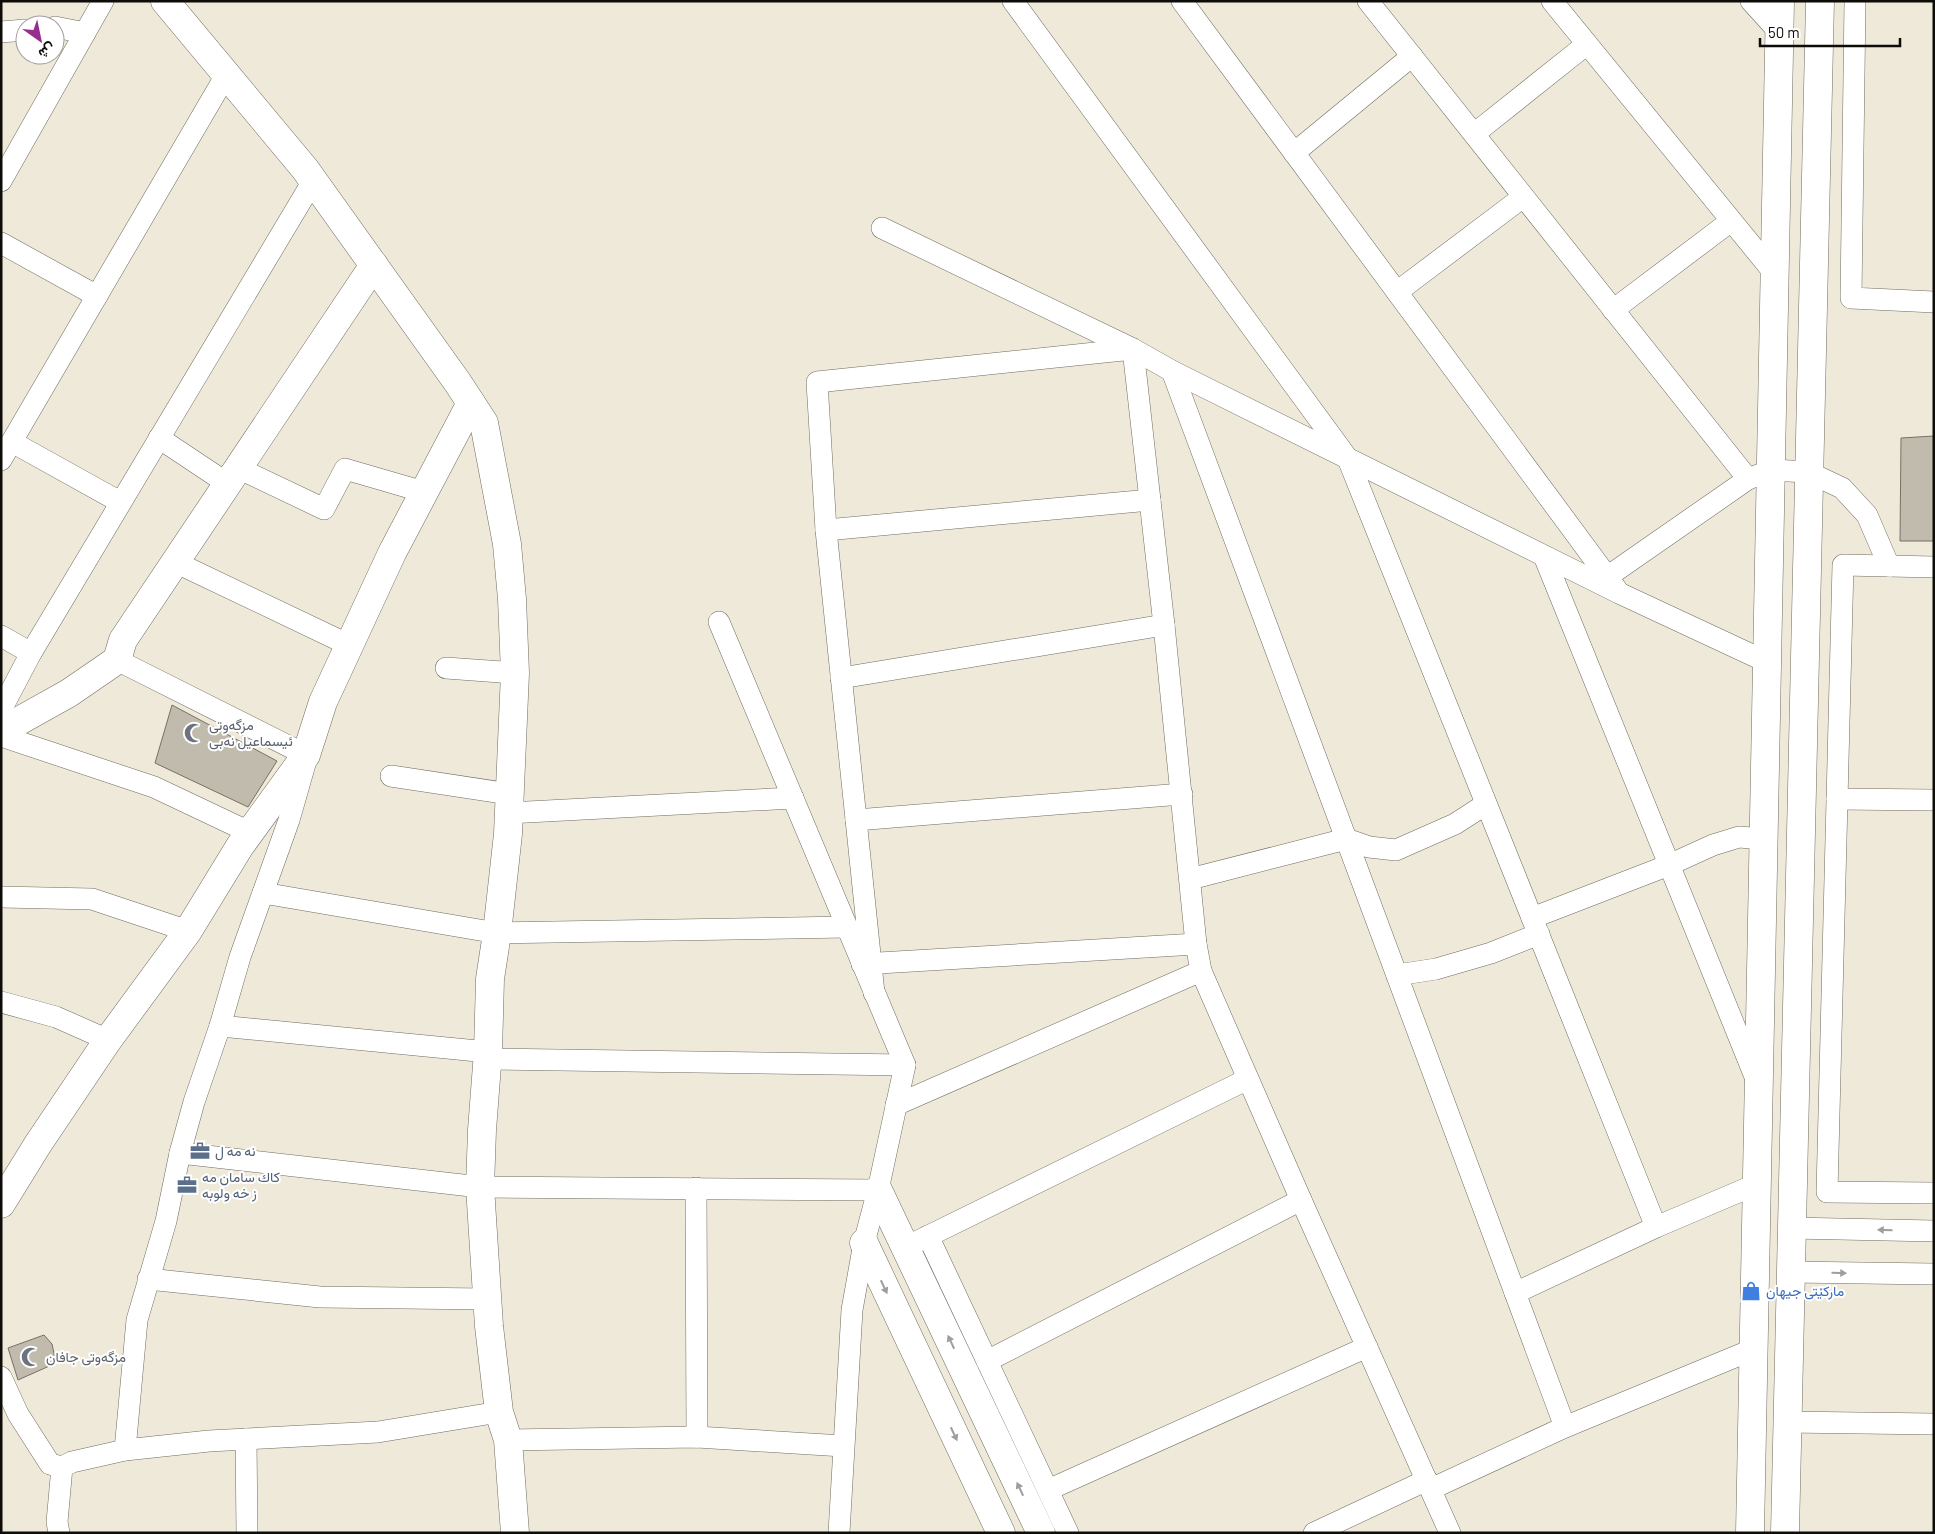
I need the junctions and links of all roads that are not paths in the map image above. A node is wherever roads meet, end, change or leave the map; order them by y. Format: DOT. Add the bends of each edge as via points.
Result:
graph roads {
  1 [pos="103,1"];
  2 [pos="165,1"];
  3 [pos="1013,1"];
  4 [pos="1182,1"];
  5 [pos="1368,1"];
  6 [pos="1552,1"];
  7 [pos="1751,1"];
  8 [pos="1780,1"];
  9 [pos="1820,1"];
  10 [pos="1855,1"];
  11 [pos="65,29"];
  12 [pos="15,31"];
  13 [pos="1,32"];
  14 [pos="1780,33"];
  15 [pos="84,34"];
  16 [pos="1587,44"];
  17 [pos="1412,56"];
  18 [pos="226,75"];
  19 [pos="1474,134"];
  20 [pos="1294,153"];
  21 [pos="7,163"];
  22 [pos="313,180"];
  23 [pos="1,181"];
  24 [pos="1523,197"];
  25 [pos="1731,221"];
  26 [pos="882,228"];
  27 [pos="1,243"];
  28 [pos="374,265"];
  29 [pos="1775,274"];
  30 [pos="1397,292"];
  31 [pos="97,296"];
  32 [pos="1934,302"];
  33 [pos="1613,310"];
  34 [pos="1133,349"];
  35 [pos="1172,371"];
  36 [pos="471,403"];
  37 [pos="159,438"];
  38 [pos="12,442"];
  39 [pos="1348,459"];
  40 [pos="1,460"];
  41 [pos="1808,472"];
  42 [pos="1760,474"];
  43 [pos="233,476"];
  44 [pos="424,492"];
  45 [pos="1150,500"];
  46 [pos="120,502"];
  47 [pos="826,530"];
  48 [pos="1544,556"];
  49 [pos="175,562"];
  50 [pos="1890,566"];
  51 [pos="1934,567"];
  52 [pos="1613,585"];
  53 [pos="719,622"];
  54 [pos="1164,625"];
  55 [pos="1,636"];
  56 [pos="349,645"];
  57 [pos="31,653"];
  58 [pos="117,660"];
  59 [pos="1767,662"];
  60 [pos="446,668"];
  61 [pos="514,673"];
  62 [pos="841,678"];
  63 [pos="1,710"];
  64 [pos="1,731"];
  65 [pos="1,736"];
  66 [pos="309,747"];
  67 [pos="391,776"];
  68 [pos="1182,794"];
  69 [pos="792,798"];
  70 [pos="1837,799"];
  71 [pos="1934,800"];
  72 [pos="509,803"];
  73 [pos="1486,804"];
  74 [pos="856,820"];
  75 [pos="249,832"];
  76 [pos="1346,839"];
  77 [pos="1764,839"];
  78 [pos="1670,865"];
  79 [pos="1190,879"];
  80 [pos="263,893"];
  81 [pos="1,896"];
  82 [pos="1535,926"];
  83 [pos="846,927"];
  84 [pos="188,931"];
  85 [pos="497,933"];
  86 [pos="1196,944"];
  87 [pos="867,964"];
  88 [pos="1201,971"];
  89 [pos="1397,975"];
  90 [pos="1,1002"];
  91 [pos="220,1026"];
  92 [pos="108,1040"];
  93 [pos="487,1056"];
  94 [pos="905,1066"];
  95 [pos="1248,1080"];
  96 [pos="1759,1086"];
  97 [pos="896,1105"];
  98 [pos="180,1153"];
  99 [pos="1757,1184"];
  100 [pos="480,1187"];
  101 [pos="696,1188"];
  102 [pos="878,1190"];
  103 [pos="1934,1193"];
  104 [pos="1301,1200"];
  105 [pos="1,1204"];
  106 [pos="1656,1226"];
  107 [pos="1791,1228"];
  108 [pos="1934,1231"];
  109 [pos="917,1241"];
  110 [pos="864,1243"];
  111 [pos="1790,1272"];
  112 [pos="1934,1274"];
  113 [pos="148,1279"];
  114 [pos="1515,1293"];
  115 [pos="486,1299"];
  116 [pos="1367,1347"];
  117 [pos="1754,1349"];
  118 [pos="986,1361"];
  119 [pos="1,1377"];
  120 [pos="499,1412"];
  121 [pos="1786,1422"];
  122 [pos="1934,1424"];
  123 [pos="1565,1427"];
  124 [pos="697,1438"];
  125 [pos="246,1439"];
  126 [pos="508,1440"];
  127 [pos="843,1446"];
  128 [pos="125,1450"];
  129 [pos="62,1467"];
  130 [pos="1429,1484"];
  131 [pos="1048,1490"];
  132 [pos="59,1533"];
  133 [pos="247,1533"];
  134 [pos="515,1533"];
  135 [pos="839,1533"];
  136 [pos="1001,1533"];
  137 [pos="1041,1533"];
  138 [pos="1068,1533"];
  139 [pos="1314,1533"];
  140 [pos="1450,1533"];
  141 [pos="1750,1533"];
  142 [pos="1785,1533"];
  1 -- 15 [label="street"];
  2 -- 18 [label="street"];
  3 -- 39 [label="street"];
  4 -- 20 [label="street"];
  5 -- 17 [label="street"];
  6 -- 16 [label="street"];
  7 -- 14 [label="street"];
  8 -- 14 [label="street"];
  9 -- 41 [label="street"];
  10 -- 32 [label="street" via="1851,298"];
  11 -- 15 [label="street"];
  12 -- 13 [label="street"];
  14 -- 29 [label="street"];
  15 -- 21 [label="street"];
  16 -- 19 [label="street"];
  16 -- 25 [label="street"];
  17 -- 19 [label="street"];
  17 -- 20 [label="street"];
  18 -- 22 [label="street"];
  18 -- 31 [label="street"];
  19 -- 24 [label="street"];
  20 -- 30 [label="street"];
  21 -- 23 [label="street"];
  22 -- 28 [label="street"];
  22 -- 37 [label="street"];
  24 -- 30 [label="street"];
  24 -- 33 [label="street"];
  25 -- 29 [label="street"];
  25 -- 33 [label="street"];
  26 -- 34 [label="street"];
  27 -- 31 [label="street"];
  28 -- 36 [label="street"];
  28 -- 43 [label="street"];
  29 -- 42 [label="street"];
  30 -- 52 [label="street"];
  31 -- 38 [label="street"];
  33 -- 42 [label="street"];
  34 -- 35 [label="street"];
  34 -- 45 [label="street"];
  34 -- 47 [label="street" via="817,382"];
  35 -- 39 [label="street"];
  35 -- 76 [label="street"];
  36 -- 44 [label="street"];
  36 -- 61 [label="street" via="484,423 507,544"];
  37 -- 43 [label="street"];
  37 -- 46 [label="street"];
  38 -- 40 [label="street"];
  38 -- 46 [label="street"];
  39 -- 48 [label="street"];
  39 -- 73 [label="street"];
  41 -- 42 [label="street"];
  41 -- 50 [label="street" via="1842,488 1867,515"];
  41 -- 107 [label="street"];
  42 -- 52 [label="street"];
  42 -- 59 [label="street"];
  43 -- 44 [label="street" via="324,509 345,469"];
  43 -- 49 [label="street"];
  44 -- 56 [label="street"];
  45 -- 47 [label="street"];
  45 -- 54 [label="street"];
  46 -- 57 [label="street"];
  47 -- 62 [label="street"];
  48 -- 52 [label="street"];
  48 -- 78 [label="street"];
  49 -- 56 [label="street"];
  49 -- 58 [label="street" via="123,640"];
  50 -- 51 [label="street"];
  50 -- 70 [label="street" via="1843,566"];
  52 -- 59 [label="street"];
  53 -- 69 [label="street"];
  54 -- 62 [label="street"];
  54 -- 68 [label="street"];
  55 -- 57 [label="street"];
  56 -- 66 [label="street" via="323,702"];
  57 -- 63 [label="street"];
  58 -- 64 [label="street" via="69,693"];
  58 -- 66 [label="street"];
  59 -- 77 [label="street"];
  60 -- 61 [label="street"];
  61 -- 72 [label="street"];
  62 -- 74 [label="street"];
  65 -- 75 [label="street" via="154,787"];
  66 -- 75 [label="street"];
  66 -- 80 [label="street"];
  67 -- 72 [label="street"];
  68 -- 74 [label="street"];
  68 -- 79 [label="street"];
  69 -- 72 [label="street"];
  69 -- 83 [label="street"];
  70 -- 71 [label="street"];
  70 -- 103 [label="street" via="1827,1192"];
  72 -- 85 [label="street"];
  73 -- 76 [label="street" via="1455,824 1396,850 1369,847"];
  73 -- 82 [label="street"];
  74 -- 87 [label="street"];
  75 -- 84 [label="street"];
  76 -- 79 [label="street"];
  76 -- 89 [label="street"];
  77 -- 78 [label="street" via="1739,837 1712,845"];
  77 -- 96 [label="street"];
  78 -- 82 [label="street"];
  78 -- 96 [label="street"];
  79 -- 86 [label="street"];
  80 -- 85 [label="street"];
  80 -- 91 [label="street"];
  81 -- 84 [label="street" via="92,899"];
  82 -- 89 [label="street" via="1490,953 1436,969"];
  82 -- 106 [label="street"];
  83 -- 85 [label="street"];
  83 -- 87 [label="street"];
  84 -- 92 [label="street"];
  85 -- 93 [label="street" via="490,979"];
  86 -- 87 [label="street"];
  86 -- 88 [label="street"];
  87 -- 94 [label="street" via="874,993"];
  88 -- 95 [label="street"];
  88 -- 97 [label="street"];
  89 -- 114 [label="street"];
  90 -- 92 [label="street" via="56,1017"];
  91 -- 93 [label="street"];
  91 -- 98 [label="street"];
  92 -- 105 [label="street"];
  93 -- 94 [label="street"];
  93 -- 100 [label="street"];
  94 -- 97 [label="street"];
  95 -- 104 [label="street"];
  95 -- 109 [label="street"];
  96 -- 99 [label="street"];
  97 -- 102 [label="street"];
  98 -- 100 [label="street"];
  98 -- 113 [label="street" via="166,1221"];
  99 -- 106 [label="street"];
  99 -- 117 [label="street"];
  100 -- 101 [label="street"];
  100 -- 115 [label="street"];
  101 -- 102 [label="street"];
  101 -- 124 [label="street"];
  102 -- 109 [label="street"];
  102 -- 110 [label="street"];
  104 -- 116 [label="street"];
  104 -- 118 [label="street"];
  106 -- 114 [label="street"];
  108 -- 107 [label="street, one-way"];
  107 -- 111 [label="street"];
  109 -- 118 [label="street"];
  137 -- 109 [label="street, one-way"];
  110 -- 127 [label="street" via="852,1310"];
  110 -- 136 [label="street, one-way"];
  111 -- 112 [label="street, one-way"];
  111 -- 121 [label="street"];
  113 -- 115 [label="street" via="320,1297"];
  113 -- 128 [label="street" via="137,1320"];
  114 -- 123 [label="street"];
  115 -- 120 [label="street"];
  116 -- 130 [label="street"];
  116 -- 131 [label="street"];
  117 -- 123 [label="street"];
  117 -- 141 [label="street"];
  118 -- 131 [label="street"];
  119 -- 129 [label="street" via="18,1414 50,1464"];
  120 -- 125 [label="street" via="378,1432"];
  120 -- 126 [label="street"];
  121 -- 122 [label="street"];
  121 -- 142 [label="street"];
  123 -- 130 [label="street"];
  124 -- 126 [label="street"];
  124 -- 127 [label="street"];
  125 -- 128 [label="street"];
  125 -- 133 [label="street"];
  126 -- 134 [label="street"];
  127 -- 135 [label="street"];
  128 -- 129 [label="street"];
  129 -- 132 [label="street"];
  130 -- 139 [label="street"];
  130 -- 140 [label="street"];
  131 -- 138 [label="street"];
}
